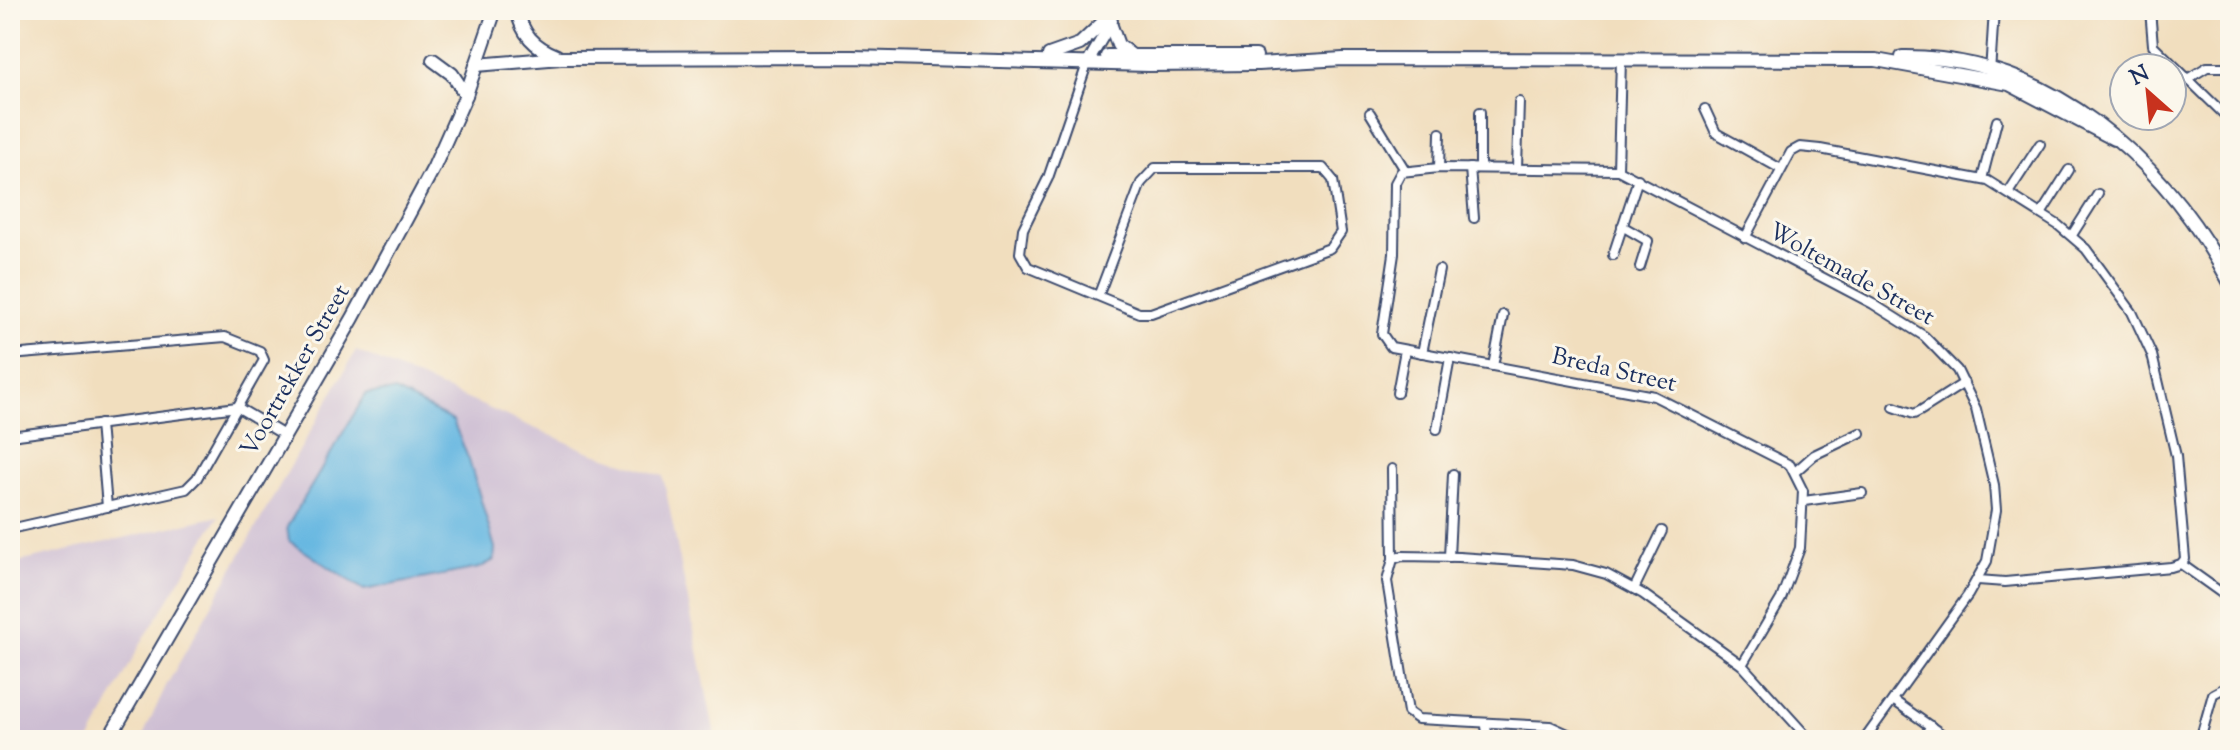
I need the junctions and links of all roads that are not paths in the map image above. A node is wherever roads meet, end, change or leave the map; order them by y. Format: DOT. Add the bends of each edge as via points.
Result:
graph roads {
  1 [pos="495,10"];
  2 [pos="517,10"];
  3 [pos="1117,10"];
  4 [pos="1994,10"];
  5 [pos="2150,10"];
  6 [pos="1110,23"];
  7 [pos="2160,52"];
  8 [pos="1133,56"];
  9 [pos="561,58"];
  10 [pos="1031,59"];
  11 [pos="1621,59"];
  12 [pos="433,60"];
  13 [pos="1089,60"];
  14 [pos="1302,60"];
  15 [pos="476,65"];
  16 [pos="2230,67"];
  17 [pos="1990,73"];
  18 [pos="2188,79"];
  19 [pos="2188,82"];
  20 [pos="466,95"];
  21 [pos="1519,102"];
  22 [pos="1705,109"];
  23 [pos="1480,112"];
  24 [pos="1370,113"];
  25 [pos="2230,120"];
  26 [pos="1997,121"];
  27 [pos="1440,133"];
  28 [pos="2040,144"];
  29 [pos="1439,168"];
  30 [pos="1475,168"];
  31 [pos="1517,168"];
  32 [pos="1781,169"];
  33 [pos="1405,170"];
  34 [pos="1618,170"];
  35 [pos="2069,170"];
  36 [pos="1638,179"];
  37 [pos="1982,179"];
  38 [pos="2008,193"];
  39 [pos="2098,194"];
  40 [pos="2041,214"];
  41 [pos="1474,218"];
  42 [pos="1622,226"];
  43 [pos="2072,235"];
  44 [pos="1745,238"];
  45 [pos="1613,255"];
  46 [pos="1640,267"];
  47 [pos="1439,270"];
  48 [pos="2230,283"];
  49 [pos="1099,294"];
  50 [pos="1503,315"];
  51 [pos="1405,350"];
  52 [pos="1422,353"];
  53 [pos="10,355"];
  54 [pos="1450,358"];
  55 [pos="1493,366"];
  56 [pos="1964,383"];
  57 [pos="1397,393"];
  58 [pos="237,407"];
  59 [pos="1894,407"];
  60 [pos="100,424"];
  61 [pos="1437,429"];
  62 [pos="1860,433"];
  63 [pos="284,435"];
  64 [pos="10,436"];
  65 [pos="1392,469"];
  66 [pos="1796,471"];
  67 [pos="1453,474"];
  68 [pos="1862,493"];
  69 [pos="1804,501"];
  70 [pos="107,507"];
  71 [pos="10,529"];
  72 [pos="1662,531"];
  73 [pos="1449,557"];
  74 [pos="1393,559"];
  75 [pos="2181,564"];
  76 [pos="1978,580"];
  77 [pos="1634,589"];
  78 [pos="2230,599"];
  79 [pos="1742,665"];
  80 [pos="2230,685"];
  81 [pos="1893,700"];
  82 [pos="1486,726"];
  83 [pos="1931,726"];
  84 [pos="108,740"];
  85 [pos="1488,740"];
  86 [pos="1581,740"];
  87 [pos="1810,740"];
  88 [pos="1864,740"];
  89 [pos="1922,740"];
  90 [pos="1950,740"];
  91 [pos="2200,740"];
  1 -- 15 [label="main road, Voortrekker Street"];
  2 -- 9 [label="main road" via="527,36"];
  3 -- 6 [label="street"];
  3 -- 10 [label="main road" via="1080,44"];
  4 -- 17 [label="street"];
  5 -- 7 [label="street" via="2153,45"];
  6 -- 8 [label="main road" via="1119,48"];
  6 -- 13 [label="street"];
  8 -- 13 [label="main road"];
  8 -- 14 [label="main road"];
  9 -- 10 [label="main road"];
  9 -- 15 [label="main road"];
  10 -- 13 [label="main road"];
  11 -- 14 [label="main road"];
  11 -- 17 [label="main road" via="1916,57"];
  11 -- 34 [label="street"];
  12 -- 20 [label="main road" via="452,74"];
  13 -- 14 [label="main road"];
  13 -- 49 [label="street" via="1048,178 1023,229 1022,261"];
  15 -- 20 [label="main road, Voortrekker Street"];
  16 -- 18 [label="street" via="2207,67"];
  17 -- 48 [label="main road" via="2114,139 2186,210"];
  19 -- 25 [label="street"];
  20 -- 63 [label="main road, Voortrekker Street" via="434,167"];
  21 -- 31 [label="street"];
  22 -- 32 [label="street" via="1716,133"];
  23 -- 30 [label="street"];
  24 -- 33 [label="street"];
  26 -- 37 [label="street"];
  27 -- 29 [label="street"];
  28 -- 38 [label="street"];
  29 -- 30 [label="street"];
  29 -- 33 [label="street"];
  30 -- 31 [label="street"];
  30 -- 41 [label="street"];
  31 -- 34 [label="street"];
  32 -- 37 [label="street" via="1791,152 1807,147"];
  32 -- 44 [label="street"];
  33 -- 51 [label="street" via="1395,183 1394,254 1382,334 1387,345"];
  34 -- 36 [label="street, Woltemade Street"];
  35 -- 40 [label="street"];
  36 -- 42 [label="street"];
  36 -- 44 [label="street, Woltemade Street"];
  37 -- 38 [label="street"];
  38 -- 40 [label="street"];
  39 -- 43 [label="street"];
  40 -- 43 [label="street"];
  42 -- 45 [label="street"];
  42 -- 46 [label="street" via="1648,241"];
  43 -- 75 [label="street" via="2124,299 2152,355 2176,456 2186,547"];
  44 -- 56 [label="street, Woltemade Street" via="1924,336"];
  47 -- 52 [label="street"];
  49 -- 49 [label="street" via="1150,171 1161,166 1308,166 1329,172 1341,232 1330,248 1151,313 1139,313"];
  50 -- 55 [label="street"];
  51 -- 52 [label="street, Breda Street"];
  51 -- 57 [label="street"];
  52 -- 54 [label="street, Breda Street"];
  53 -- 58 [label="street" via="235,339 260,351 264,360"];
  54 -- 55 [label="street, Breda Street"];
  54 -- 61 [label="street"];
  55 -- 66 [label="street, Breda Street" via="1668,401"];
  56 -- 59 [label="street" via="1914,414"];
  56 -- 76 [label="street, Woltemade Street" via="1976,409 1994,485 1992,542"];
  58 -- 60 [label="street"];
  58 -- 63 [label="street"];
  58 -- 70 [label="street" via="186,489"];
  60 -- 64 [label="street"];
  60 -- 70 [label="street"];
  62 -- 66 [label="street" via="1814,455"];
  63 -- 84 [label="main road, Voortrekker Street"];
  65 -- 74 [label="street"];
  66 -- 69 [label="street"];
  67 -- 73 [label="street"];
  68 -- 69 [label="street"];
  69 -- 79 [label="street" via="1795,566"];
  70 -- 71 [label="street"];
  72 -- 77 [label="street"];
  73 -- 74 [label="street"];
  73 -- 77 [label="street" via="1573,565"];
  74 -- 82 [label="street" via="1387,581 1408,712 1418,719"];
  75 -- 76 [label="street" via="2005,582"];
  75 -- 78 [label="street"];
  76 -- 81 [label="street, Woltemade Street"];
  77 -- 79 [label="street"];
  79 -- 87 [label="street"];
  80 -- 91 [label="street" via="2213,694"];
  81 -- 83 [label="street"];
  81 -- 88 [label="street, Woltemade Street"];
  82 -- 85 [label="street"];
  82 -- 86 [label="street" via="1550,726"];
  83 -- 89 [label="street"];
  83 -- 90 [label="street"];
}
